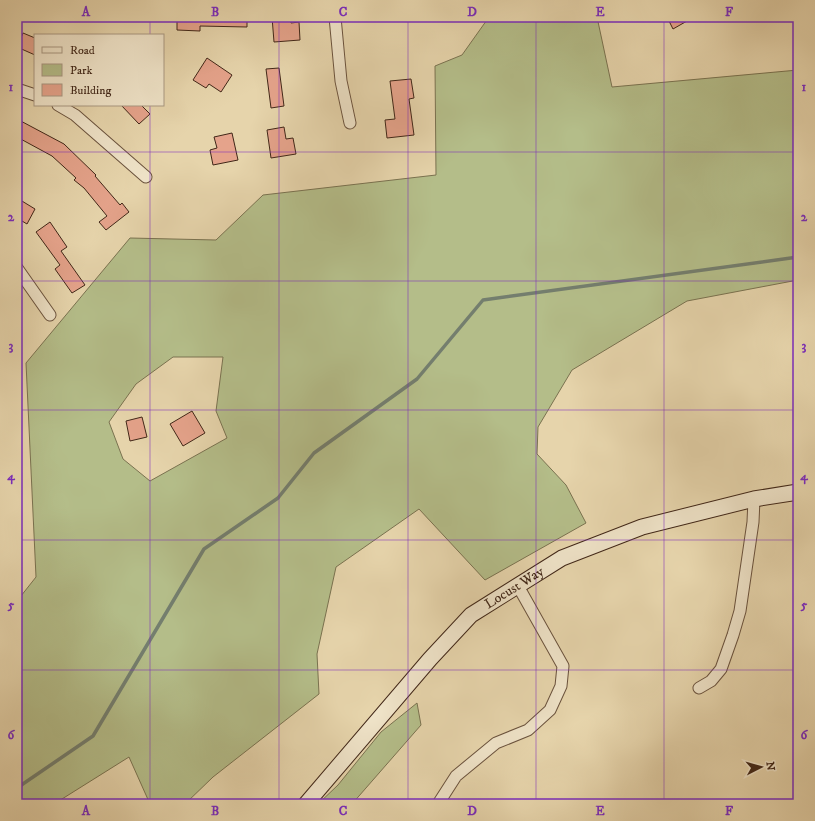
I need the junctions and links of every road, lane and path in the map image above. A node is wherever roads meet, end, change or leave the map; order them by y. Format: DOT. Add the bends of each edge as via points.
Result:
graph roads {
  1 [pos="335,17"];
  2 [pos="17,89"];
  3 [pos="34,95"];
  4 [pos="60,106"];
  5 [pos="350,123"];
  6 [pos="146,177"];
  7 [pos="17,268"];
  8 [pos="50,315"];
  9 [pos="798,492"];
  10 [pos="754,499"];
  11 [pos="518,586"];
  12 [pos="699,688"];
  13 [pos="306,804"];
  14 [pos="438,804"];
  1 -- 5 [label="street" via="341,81"];
  2 -- 3 [label="street"];
  4 -- 6 [label="street" via="75,115"];
  7 -- 8 [label="street"];
  9 -- 10 [label="main road, Locust Way"];
  10 -- 11 [label="main road, Locust Way" via="642,527 562,558"];
  10 -- 12 [label="street" via="753,522 737,623 721,669 711,681"];
  11 -- 13 [label="main road, Locust Way" via="471,615"];
  11 -- 14 [label="street" via="563,666 561,686 550,710 528,730 496,743 456,776"];
}
